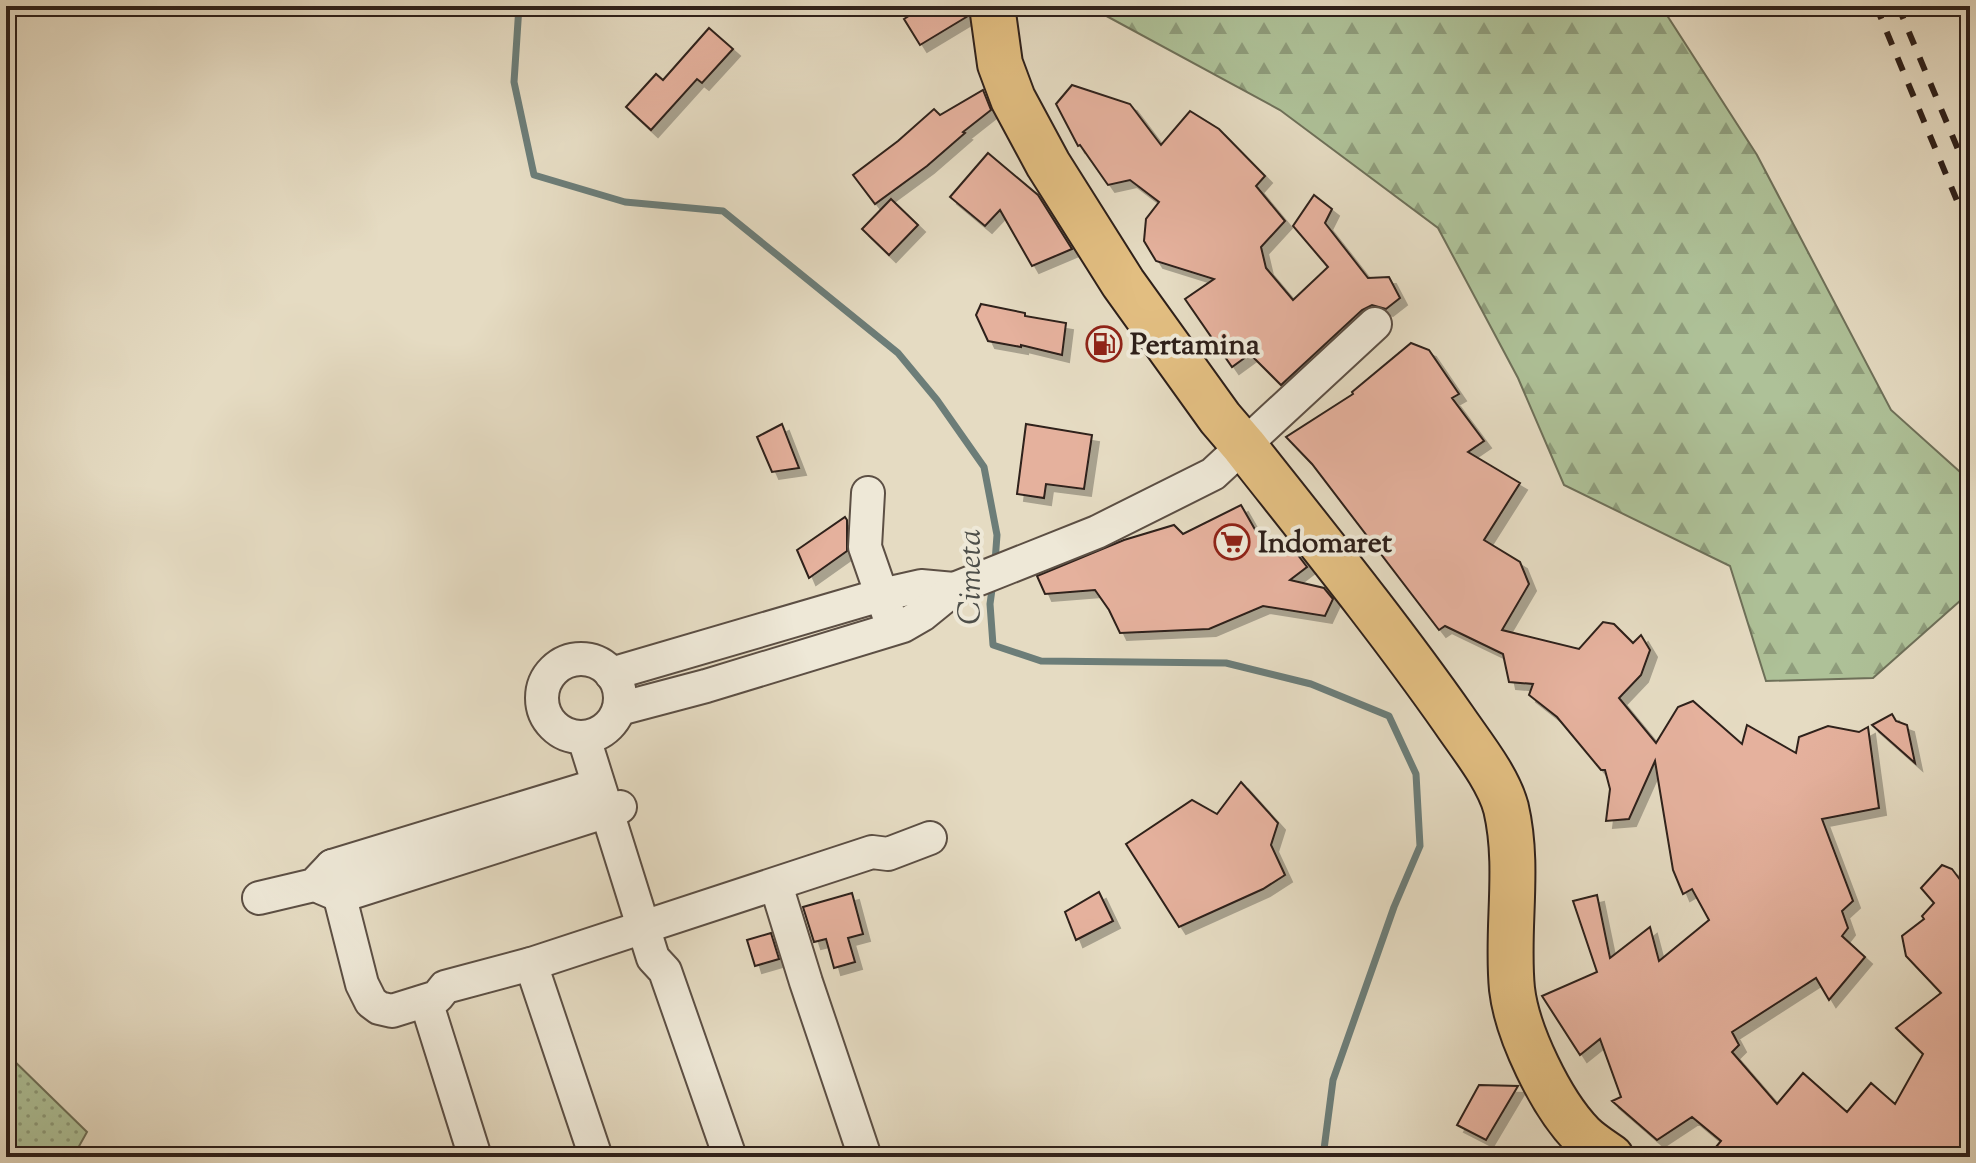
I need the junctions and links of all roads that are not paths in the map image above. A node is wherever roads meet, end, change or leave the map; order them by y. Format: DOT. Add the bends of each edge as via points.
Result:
graph roads {
  1 [pos="992,6"];
  2 [pos="1375,324"];
  3 [pos="1244,446"];
  4 [pos="868,493"];
  5 [pos="966,584"];
  6 [pos="881,595"];
  7 [pos="894,628"];
  8 [pos="611,674"];
  9 [pos="619,709"];
  10 [pos="590,736"];
  11 [pos="608,801"];
  12 [pos="930,838"];
  13 [pos="329,882"];
  14 [pos="779,893"];
  15 [pos="259,898"];
  16 [pos="652,932"];
  17 [pos="534,971"];
  18 [pos="432,999"];
  19 [pos="475,1157"];
  20 [pos="596,1157"];
  21 [pos="730,1157"];
  22 [pos="865,1157"];
  23 [pos="1611,1157"];
  1 -- 3 [label="highway" via="1000,64 1048,164 1123,283"];
  2 -- 3 [label="street"];
  3 -- 5 [label="street" via="1213,474 1172,497"];
  3 -- 23 [label="highway" via="1427,679 1505,804 1512,842 1512,989 1520,1023 1552,1093 1582,1134"];
  4 -- 6 [label="street" via="865,547"];
  5 -- 6 [label="street"];
  5 -- 7 [label="street"];
  6 -- 7 [label="street"];
  6 -- 8 [label="street"];
  7 -- 9 [label="street"];
  8 -- 9 [label="street" via="618,685"];
  8 -- 10 [label="street" via="602,665 578,659 565,662 542,690 544,714 560,732"];
  9 -- 10 [label="street" via="606,729"];
  10 -- 11 [label="street"];
  11 -- 13 [label="street"];
  11 -- 16 [label="street"];
  12 -- 14 [label="street" via="888,854 872,852"];
  13 -- 15 [label="street"];
  13 -- 18 [label="street" via="371,1002 392,1011"];
  14 -- 16 [label="street"];
  14 -- 22 [label="street"];
  16 -- 17 [label="street"];
  16 -- 21 [label="street" via="653,958 665,971"];
  17 -- 18 [label="street" via="445,987"];
  17 -- 20 [label="street"];
  18 -- 19 [label="street"];
}
